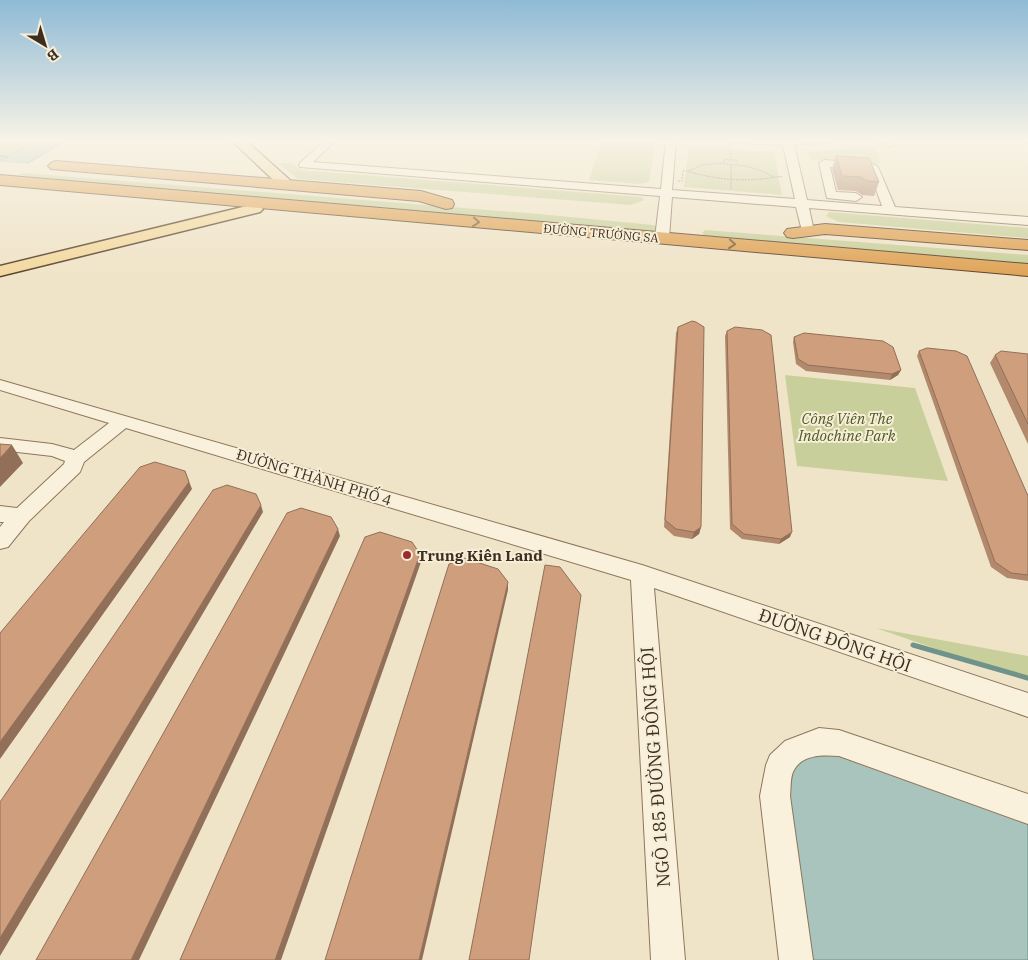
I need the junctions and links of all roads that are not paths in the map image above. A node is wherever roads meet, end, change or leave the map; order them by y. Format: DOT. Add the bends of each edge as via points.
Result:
graph roads {
  1 [pos="57,185"];
  2 [pos="73,185"];
  3 [pos="232,185"];
  4 [pos="287,185"];
  5 [pos="595,185"];
  6 [pos="666,185"];
  7 [pos="798,185"];
  8 [pos="829,185"];
  9 [pos="880,185"];
  10 [pos="665,193"];
  11 [pos="802,203"];
  12 [pos="446,204"];
  13 [pos="888,205"];
  14 [pos="255,209"];
  15 [pos="427,218"];
  16 [pos="1028,221"];
  17 [pos="671,227"];
  18 [pos="800,232"];
  19 [pos="1028,246"];
  20 [pos="880,249"];
  21 [pos="1028,252"];
  22 [pos="1028,270"];
  23 [pos="0,271"];
  24 [pos="1028,278"];
  25 [pos="0,385"];
  26 [pos="124,421"];
  27 [pos="0,444"];
  28 [pos="75,459"];
  29 [pos="0,514"];
  30 [pos="22,516"];
  31 [pos="0,541"];
  32 [pos="635,572"];
  33 [pos="1028,704"];
  34 [pos="1028,809"];
  35 [pos="668,960"];
  36 [pos="796,960"];
  1 -- 14 [label="highway, ĐƯỜNG TRƯỜNG SA"];
  2 -- 15 [label="highway, ĐƯỜNG TRƯỜNG SA"];
  3 -- 12 [label="highway, ĐƯỜNG TRƯỜNG SA"];
  4 -- 12 [label="highway, ĐƯỜNG TRƯỜNG SA" via="421,196"];
  5 -- 10 [label="street"];
  6 -- 10 [label="street"];
  7 -- 11 [label="street"];
  8 -- 13 [label="street" via="832,195"];
  9 -- 13 [label="street"];
  10 -- 11 [label="street"];
  10 -- 17 [label="street"];
  11 -- 13 [label="street"];
  11 -- 18 [label="street"];
  12 -- 17 [label="highway, ĐƯỜNG TRƯỜNG SA" via="633,220"];
  13 -- 16 [label="street"];
  14 -- 15 [label="highway, ĐƯỜNG TRƯỜNG SA" via="394,221"];
  14 -- 23 [label="main road"];
  15 -- 17 [label="highway, ĐƯỜNG TRƯỜNG SA, one-way"];
  17 -- 18 [label="highway, ĐƯỜNG TRƯỜNG SA"];
  17 -- 20 [label="highway, ĐƯỜNG TRƯỜNG SA, one-way" via="823,259"];
  18 -- 20 [label="highway, ĐƯỜNG TRƯỜNG SA"];
  19 -- 20 [label="highway, ĐƯỜNG TRƯỜNG SA"];
  20 -- 21 [label="highway, ĐƯỜNG TRƯỜNG SA"];
  20 -- 22 [label="highway, ĐƯỜNG TRƯỜNG SA"];
  20 -- 24 [label="highway, ĐƯỜNG TRƯỜNG SA"];
  25 -- 26 [label="street, ĐƯỜNG THÀNH PHỐ 4"];
  26 -- 28 [label="street"];
  26 -- 32 [label="street, ĐƯỜNG THÀNH PHỐ 4"];
  27 -- 28 [label="street" via="62,452"];
  28 -- 30 [label="street" via="73,467"];
  29 -- 30 [label="street"];
  30 -- 31 [label="street"];
  32 -- 33 [label="street, ĐƯỜNG ĐÔNG HỘI"];
  32 -- 35 [label="street, NGÕ 185 ĐƯỜNG ĐÔNG HỘI"];
  34 -- 36 [label="street" via="839,743 818,741 795,750 780,765 776,796"];
}
